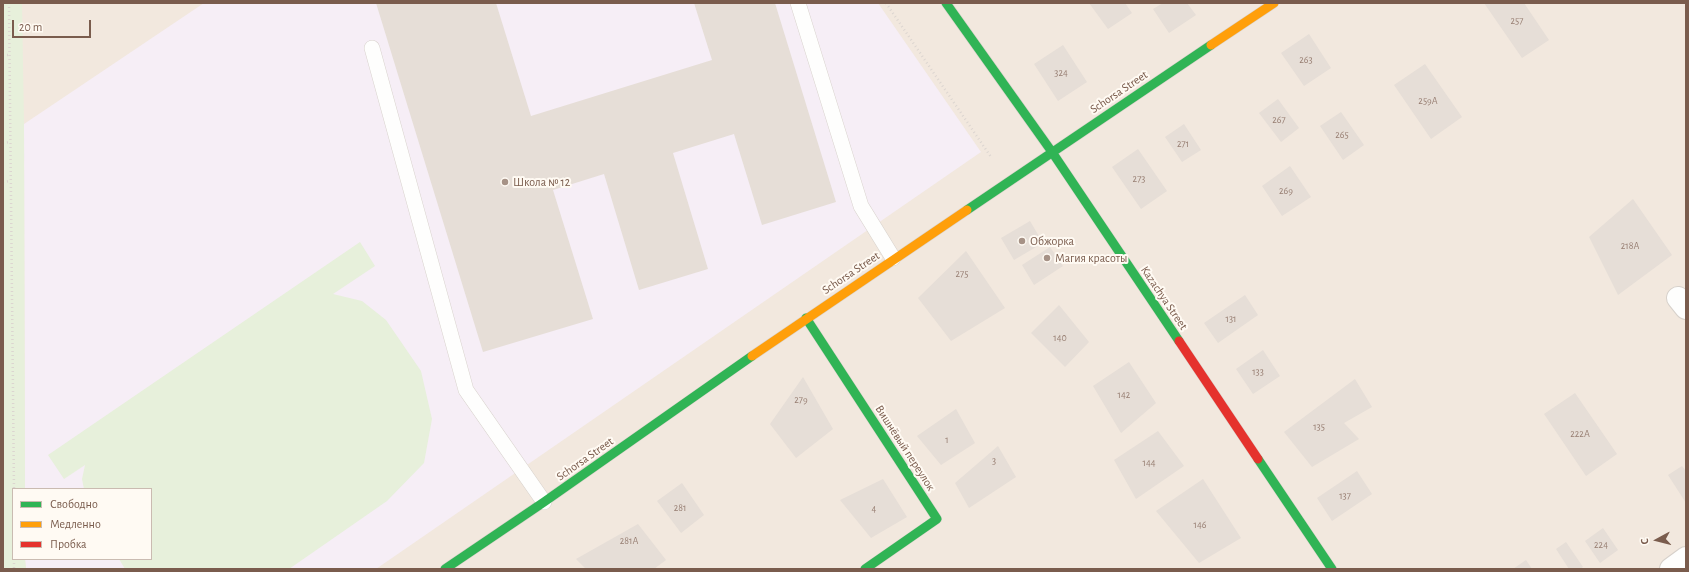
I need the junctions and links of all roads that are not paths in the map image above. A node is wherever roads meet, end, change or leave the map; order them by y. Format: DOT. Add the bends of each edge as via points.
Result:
graph roads {
  1 [pos="798,3"];
  2 [pos="946,3"];
  3 [pos="1274,3"];
  4 [pos="372,48"];
  5 [pos="1052,152"];
  6 [pos="893,258"];
  7 [pos="806,318"];
  8 [pos="544,502"];
  9 [pos="1686,558"];
  10 [pos="446,569"];
  11 [pos="865,569"];
  12 [pos="1332,569"];
  13 [pos="1670,569"];
  1 -- 6 [label="lane" via="861,206"];
  2 -- 5 [label="street, Kazachya Street"];
  3 -- 5 [label="street, Schorsa Street"];
  4 -- 8 [label="lane" via="466,390"];
  5 -- 6 [label="street, Schorsa Street"];
  5 -- 12 [label="street, Kazachya Street"];
  6 -- 7 [label="street, Schorsa Street"];
  7 -- 8 [label="street, Schorsa Street"];
  7 -- 11 [label="street, Вишнёвый переулок" via="937,519"];
  8 -- 10 [label="street, Schorsa Street"];
  9 -- 13 [label="street"];
}
